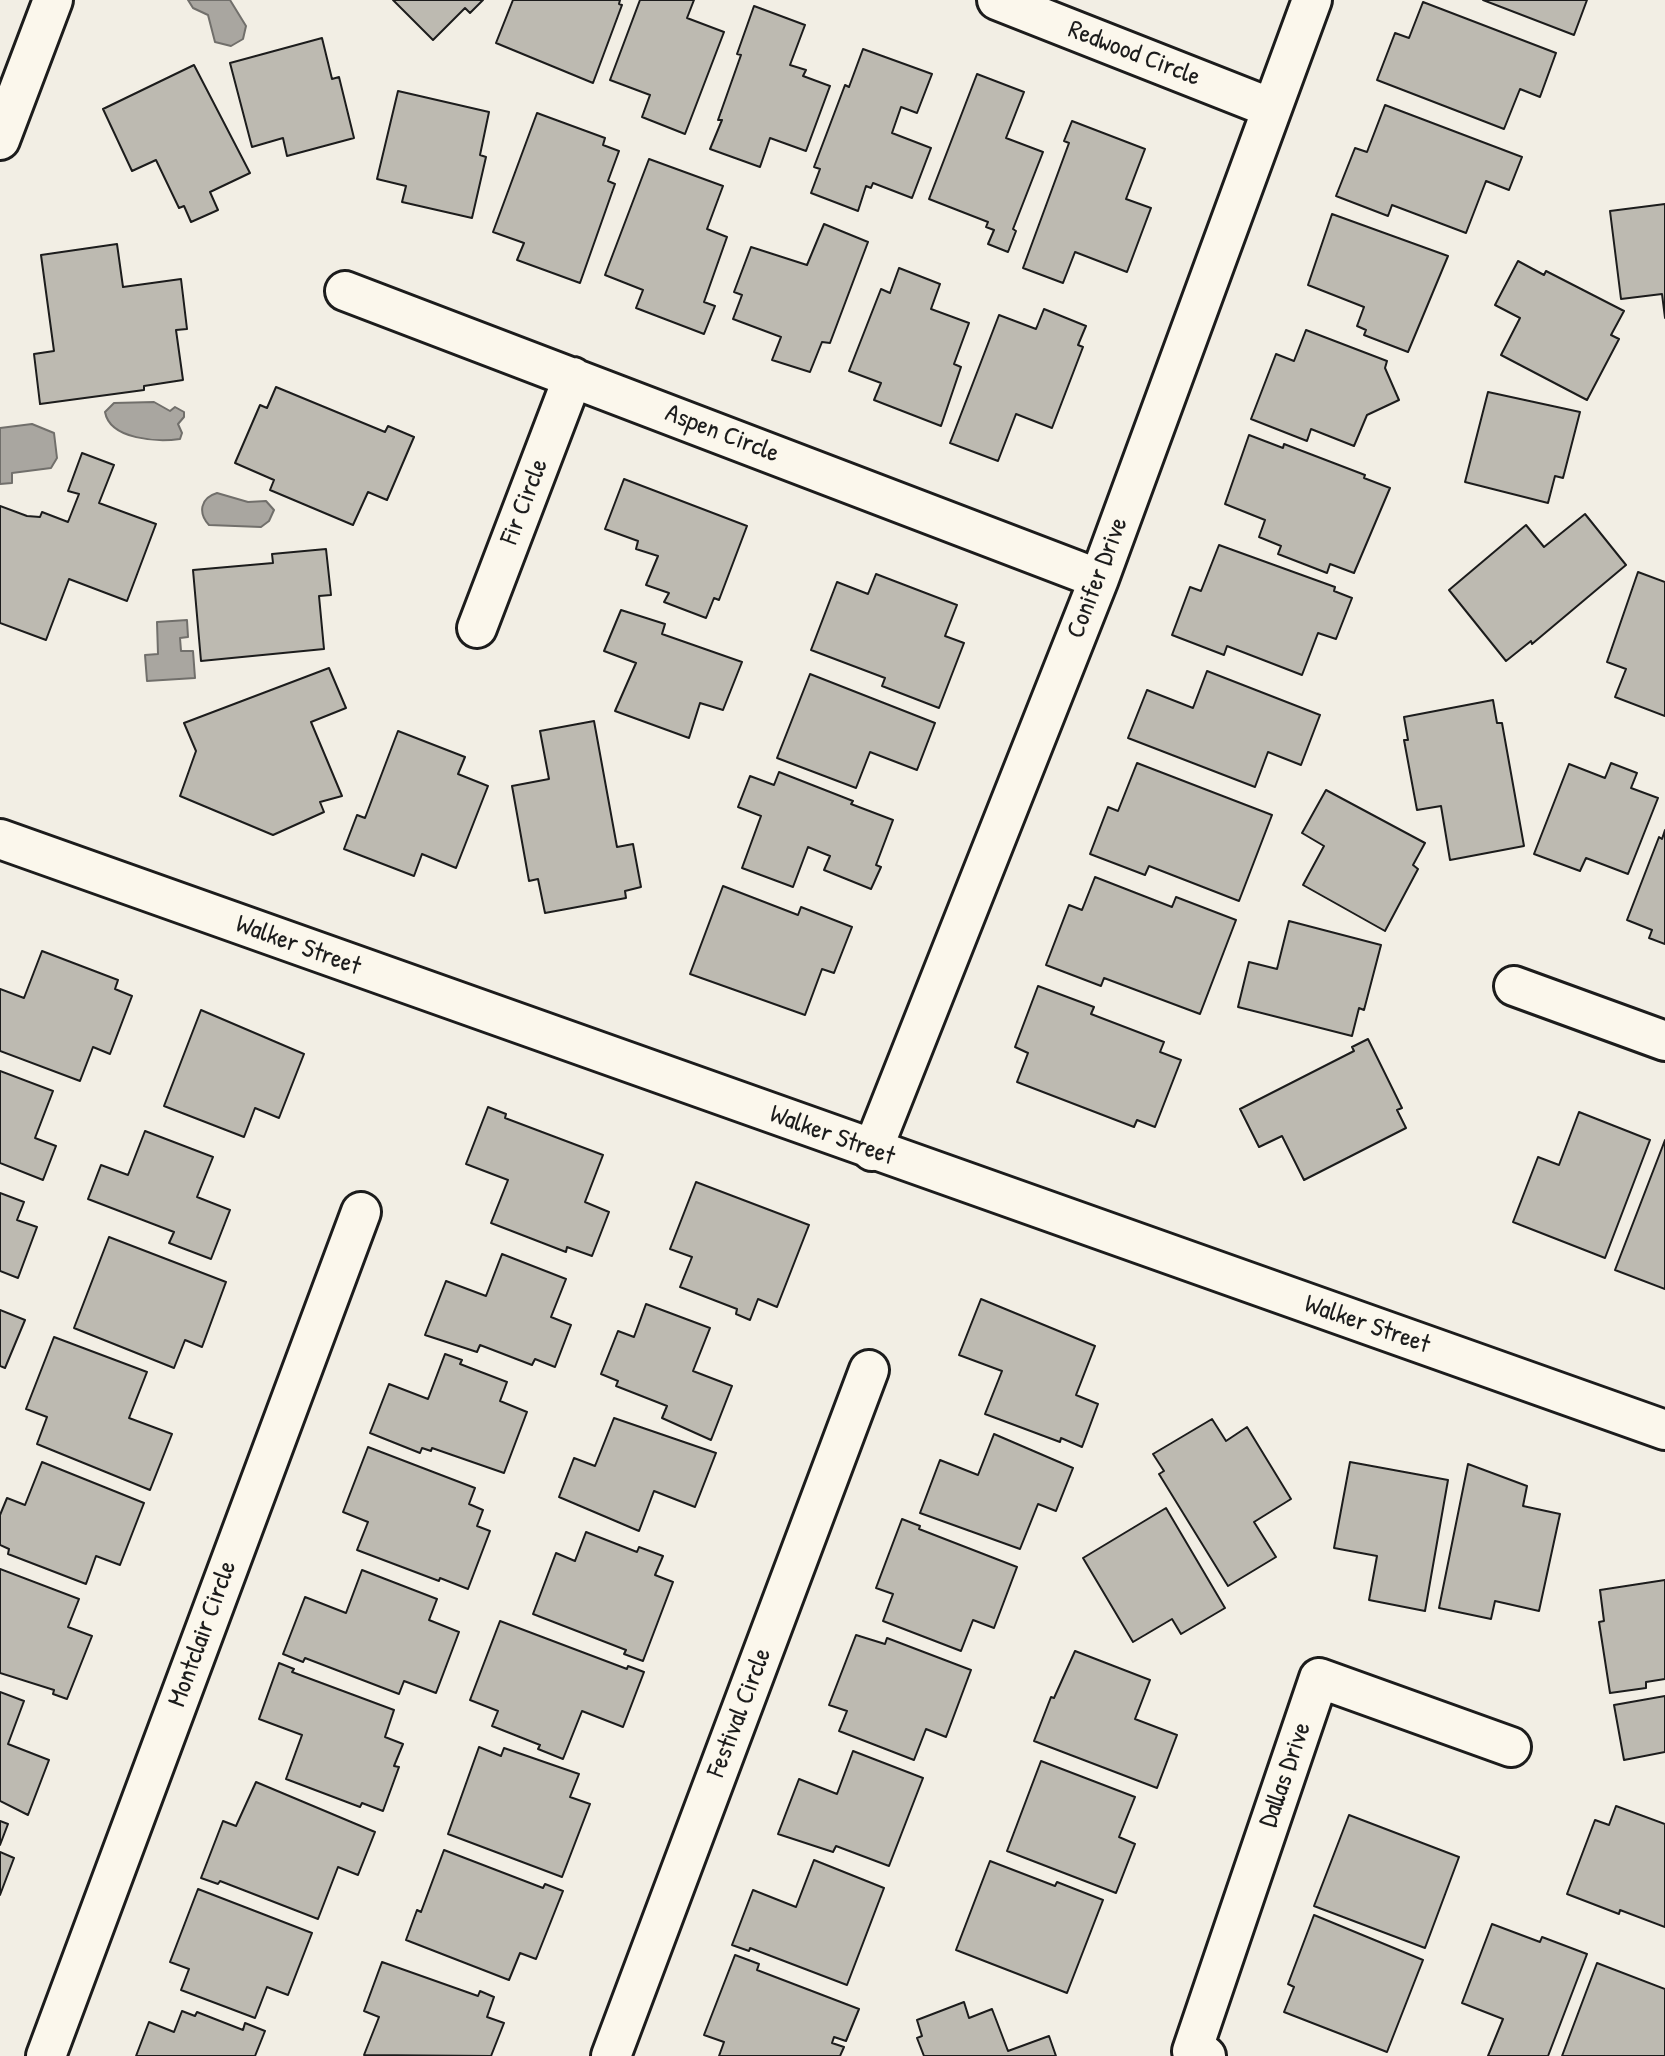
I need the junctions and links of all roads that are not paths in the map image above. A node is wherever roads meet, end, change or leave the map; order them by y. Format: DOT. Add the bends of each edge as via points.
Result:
graph roads {
  1 [pos="52,0"];
  2 [pos="997,0"];
  3 [pos="1312,0"];
  4 [pos="1271,108"];
  5 [pos="0,140"];
  6 [pos="345,291"];
  7 [pos="573,377"];
  8 [pos="1099,579"];
  9 [pos="477,628"];
  10 [pos="0,839"];
  11 [pos="1514,986"];
  12 [pos="1665,1041"];
  13 [pos="872,1151"];
  14 [pos="361,1212"];
  15 [pos="869,1370"];
  16 [pos="1665,1430"];
  17 [pos="1511,1747"];
  18 [pos="46,2056"];
  19 [pos="611,2056"];
  20 [pos="1206,2056"];
  1 -- 5 [label="street"];
  2 -- 4 [label="street, Redwood Circle"];
  3 -- 4 [label="street, Conifer Drive"];
  4 -- 8 [label="street, Conifer Drive"];
  6 -- 7 [label="street, Aspen Circle"];
  7 -- 8 [label="street, Aspen Circle"];
  7 -- 9 [label="street, Fir Circle"];
  8 -- 13 [label="street, Conifer Drive"];
  10 -- 13 [label="street, Walker Street"];
  11 -- 12 [label="street"];
  13 -- 16 [label="street, Walker Street"];
  14 -- 18 [label="street, Montclair Circle"];
  15 -- 19 [label="street, Festival Circle"];
  17 -- 20 [label="street, Dallas Drive" via="1319,1678 1192,2051"];
}
